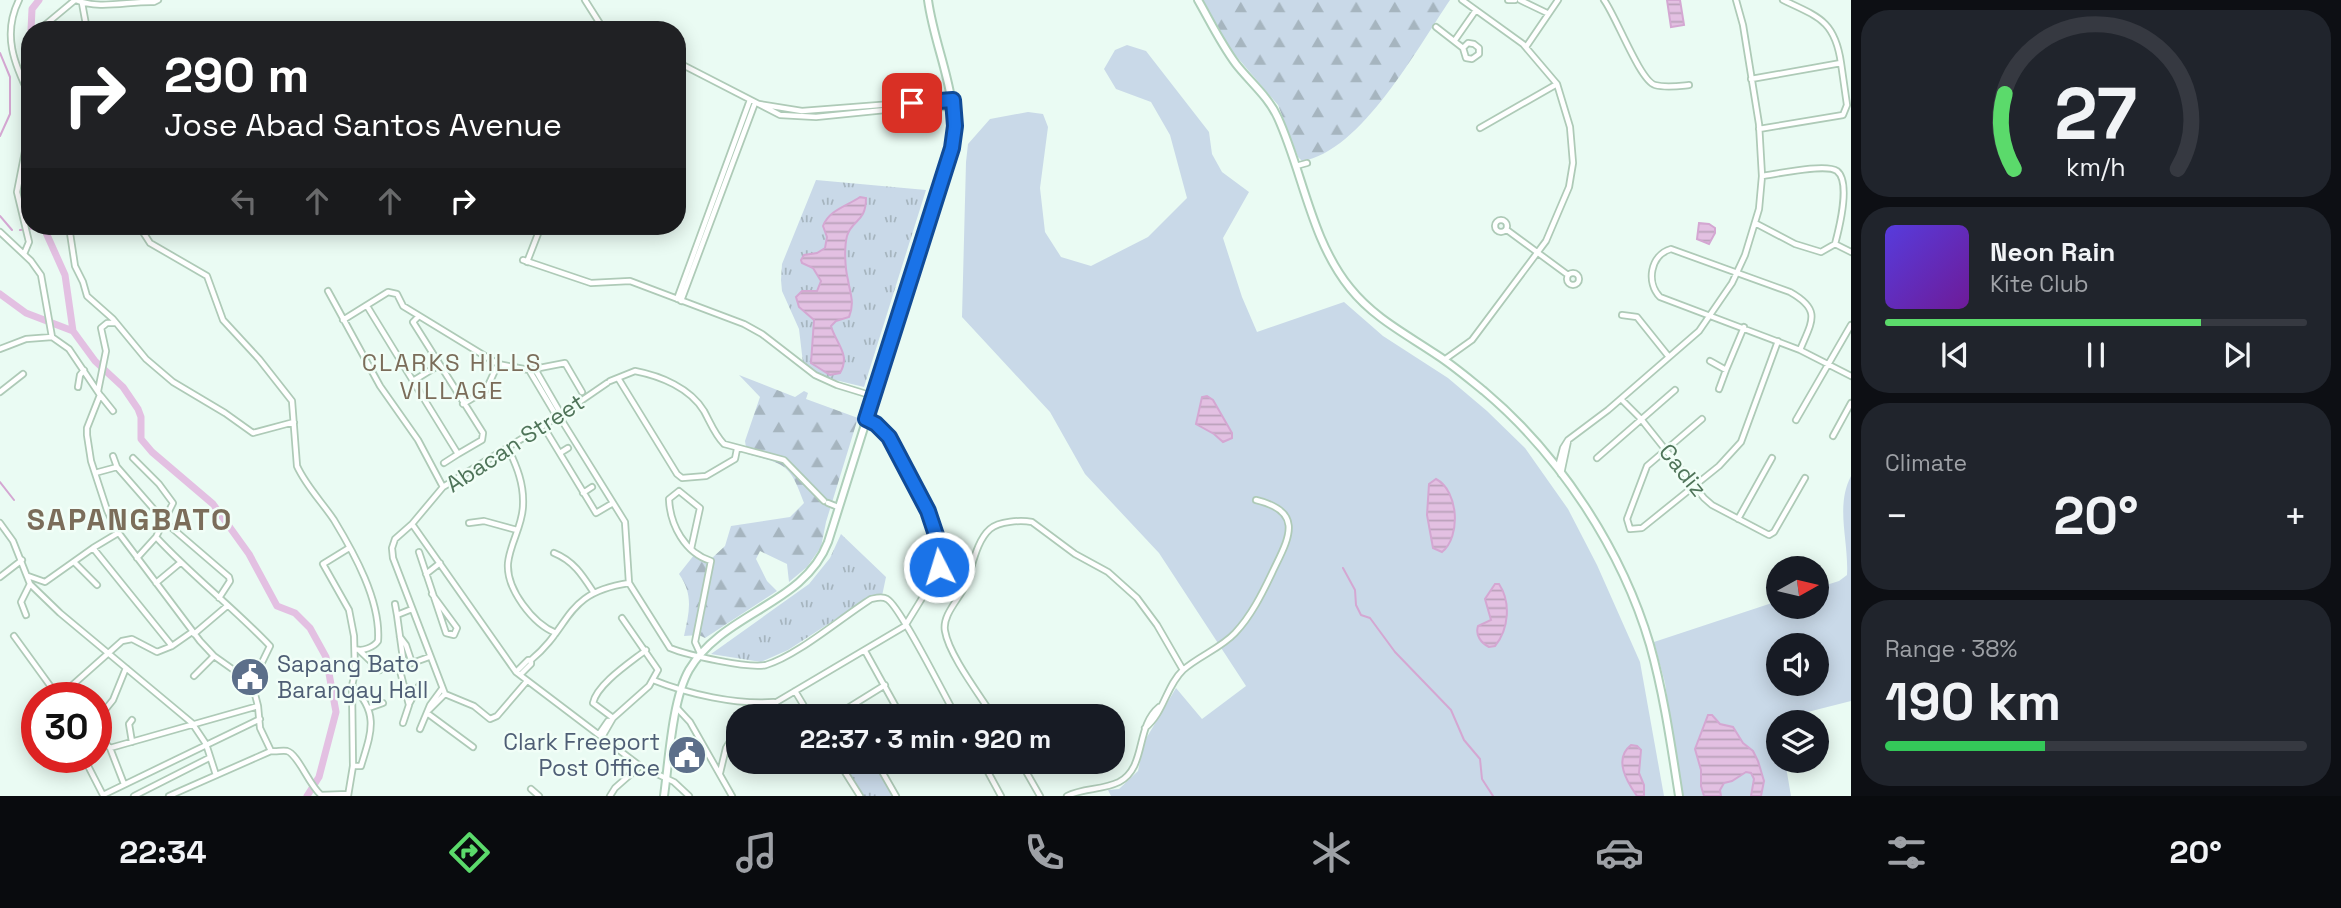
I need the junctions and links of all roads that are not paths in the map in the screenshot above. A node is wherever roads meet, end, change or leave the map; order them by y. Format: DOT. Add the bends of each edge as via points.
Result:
graph roads {
  1 [pos="19,0"];
  2 [pos="76,0"];
  3 [pos="158,0"];
  4 [pos="585,0"];
  5 [pos="928,0"];
  6 [pos="1198,0"];
  7 [pos="1462,0"];
  8 [pos="1508,0"];
  9 [pos="1518,0"];
  10 [pos="1558,0"];
  11 [pos="1604,0"];
  12 [pos="1736,0"];
  13 [pos="1783,0"];
  14 [pos="82,3"];
  15 [pos="1476,9"];
  16 [pos="1547,13"];
  17 [pos="50,21"];
  18 [pos="85,21"];
  19 [pos="598,21"];
  20 [pos="1436,27"];
  21 [pos="1455,40"];
  22 [pos="1526,47"];
  23 [pos="1464,48"];
  24 [pos="1841,64"];
  25 [pos="686,67"];
  26 [pos="21,76"];
  27 [pos="1751,79"];
  28 [pos="1557,85"];
  29 [pos="1689,85"];
  30 [pos="755,102"];
  31 [pos="954,104"];
  32 [pos="913,105"];
  33 [pos="905,106"];
  34 [pos="1480,128"];
  35 [pos="1759,130"];
  36 [pos="1307,163"];
  37 [pos="1296,166"];
  38 [pos="21,176"];
  39 [pos="1762,176"];
  40 [pos="21,214"];
  41 [pos="1755,223"];
  42 [pos="1507,230"];
  43 [pos="1,234"];
  44 [pos="26,235"];
  45 [pos="70,235"];
  46 [pos="143,235"];
  47 [pos="537,235"];
  48 [pos="1835,244"];
  49 [pos="1538,252"];
  50 [pos="1851,252"];
  51 [pos="24,254"];
  52 [pos="1737,273"];
  53 [pos="1568,275"];
  54 [pos="328,291"];
  55 [pos="679,300"];
  56 [pos="368,306"];
  57 [pos="403,306"];
  58 [pos="1712,314"];
  59 [pos="1622,315"];
  60 [pos="419,316"];
  61 [pos="343,320"];
  62 [pos="413,322"];
  63 [pos="115,323"];
  64 [pos="1851,325"];
  65 [pos="1744,327"];
  66 [pos="52,336"];
  67 [pos="1778,341"];
  68 [pos="0,349"];
  69 [pos="1800,349"];
  70 [pos="1669,357"];
  71 [pos="1444,360"];
  72 [pos="1710,361"];
  73 [pos="1828,364"];
  74 [pos="439,365"];
  75 [pos="498,365"];
  76 [pos="532,369"];
  77 [pos="84,370"];
  78 [pos="1726,370"];
  79 [pos="23,374"];
  80 [pos="1851,376"];
  81 [pos="618,378"];
  82 [pos="413,381"];
  83 [pos="78,387"];
  84 [pos="1719,389"];
  85 [pos="1675,390"];
  86 [pos="0,392"];
  87 [pos="582,392"];
  88 [pos="99,393"];
  89 [pos="873,396"];
  90 [pos="1621,399"];
  91 [pos="1851,402"];
  92 [pos="463,404"];
  93 [pos="113,411"];
  94 [pos="559,416"];
  95 [pos="866,419"];
  96 [pos="1641,419"];
  97 [pos="1702,419"];
  98 [pos="1796,420"];
  99 [pos="294,422"];
  100 [pos="548,434"];
  101 [pos="1833,436"];
  102 [pos="508,448"];
  103 [pos="568,448"];
  104 [pos="1665,448"];
  105 [pos="737,449"];
  106 [pos="559,453"];
  107 [pos="458,454"];
  108 [pos="113,456"];
  109 [pos="133,458"];
  110 [pos="1597,458"];
  111 [pos="1772,458"];
  112 [pos="444,463"];
  113 [pos="117,467"];
  114 [pos="1559,472"];
  115 [pos="95,473"];
  116 [pos="1805,478"];
  117 [pos="1694,486"];
  118 [pos="443,487"];
  119 [pos="592,487"];
  120 [pos="583,493"];
  121 [pos="1256,500"];
  122 [pos="613,503"];
  123 [pos="838,507"];
  124 [pos="1738,519"];
  125 [pos="165,522"];
  126 [pos="469,523"];
  127 [pos="412,524"];
  128 [pos="1,527"];
  129 [pos="517,530"];
  130 [pos="118,533"];
  131 [pos="156,537"];
  132 [pos="93,548"];
  133 [pos="349,548"];
  134 [pos="691,549"];
  135 [pos="419,552"];
  136 [pos="554,553"];
  137 [pos="137,558"];
  138 [pos="22,560"];
  139 [pos="74,562"];
  140 [pos="180,563"];
  141 [pos="440,563"];
  142 [pos="27,575"];
  143 [pos="426,575"];
  144 [pos="0,577"];
  145 [pos="156,583"];
  146 [pos="629,583"];
  147 [pos="30,584"];
  148 [pos="97,585"];
  149 [pos="594,593"];
  150 [pos="432,594"];
  151 [pos="219,598"];
  152 [pos="395,604"];
  153 [pos="227,606"];
  154 [pos="412,609"];
  155 [pos="446,612"];
  156 [pos="26,615"];
  157 [pos="397,615"];
  158 [pos="440,617"];
  159 [pos="622,618"];
  160 [pos="905,626"];
  161 [pos="193,633"];
  162 [pos="555,633"];
  163 [pos="14,636"];
  164 [pos="400,637"];
  165 [pos="172,646"];
  166 [pos="357,650"];
  167 [pos="646,650"];
  168 [pos="865,651"];
  169 [pos="108,653"];
  170 [pos="699,655"];
  171 [pos="214,656"];
  172 [pos="429,657"];
  173 [pos="412,663"];
  174 [pos="404,666"];
  175 [pos="127,668"];
  176 [pos="380,670"];
  177 [pos="1183,670"];
  178 [pos="518,674"];
  179 [pos="194,676"];
  180 [pos="653,680"];
  181 [pos="527,681"];
  182 [pos="47,682"];
  183 [pos="76,682"];
  184 [pos="252,683"];
  185 [pos="885,685"];
  186 [pos="352,686"];
  187 [pos="419,687"];
  188 [pos="680,691"];
  189 [pos="795,691"];
  190 [pos="443,692"];
  191 [pos="112,701"];
  192 [pos="775,702"];
  193 [pos="383,703"];
  194 [pos="772,704"];
  195 [pos="803,704"];
  196 [pos="854,704"];
  197 [pos="895,704"];
  198 [pos="949,704"];
  199 [pos="986,704"];
  200 [pos="409,705"];
  201 [pos="258,706"];
  202 [pos="369,708"];
  203 [pos="677,708"];
  204 [pos="428,712"];
  205 [pos="260,719"];
  206 [pos="132,720"];
  207 [pos="612,720"];
  208 [pos="192,723"];
  209 [pos="403,723"];
  210 [pos="420,729"];
  211 [pos="600,735"];
  212 [pos="132,742"];
  213 [pos="206,744"];
  214 [pos="112,747"];
  215 [pos="473,747"];
  216 [pos="726,748"];
  217 [pos="271,751"];
  218 [pos="112,753"];
  219 [pos="209,758"];
  220 [pos="353,766"];
  221 [pos="640,766"];
  222 [pos="92,773"];
  223 [pos="720,774"];
  224 [pos="845,774"];
  225 [pos="883,774"];
  226 [pos="989,774"];
  227 [pos="1027,774"];
  228 [pos="216,775"];
  229 [pos="666,779"];
  230 [pos="124,785"];
  231 [pos="531,789"];
  232 [pos="103,795"];
  233 [pos="326,795"];
  234 [pos="348,795"];
  235 [pos="134,796"];
  236 [pos="169,796"];
  237 [pos="539,796"];
  238 [pos="610,796"];
  239 [pos="664,796"];
  240 [pos="689,796"];
  241 [pos="732,796"];
  242 [pos="858,796"];
  243 [pos="896,796"];
  244 [pos="1001,796"];
  245 [pos="1040,796"];
  246 [pos="1067,796"];
  247 [pos="1679,796"];
  1 -- 26 [label="street" via="11,20 10,51"];
  2 -- 14 [label="street"];
  2 -- 17 [label="street"];
  3 -- 14 [label="street"];
  4 -- 19 [label="street"];
  5 -- 31 [label="main road"];
  6 -- 37 [label="main road" via="1234,61 1274,109"];
  7 -- 15 [label="street"];
  8 -- 9 [label="street"];
  9 -- 16 [label="street"];
  10 -- 16 [label="street"];
  11 -- 29 [label="street" via="1649,82"];
  12 -- 27 [label="street"];
  13 -- 24 [label="street" via="1833,32"];
  14 -- 18 [label="street"];
  15 -- 21 [label="street"];
  15 -- 22 [label="street"];
  16 -- 22 [label="street"];
  20 -- 21 [label="street"];
  21 -- 23 [label="street"];
  22 -- 28 [label="street"];
  24 -- 27 [label="street"];
  24 -- 35 [label="street" via="1847,105 1843,115"];
  25 -- 30 [label="street"];
  27 -- 35 [label="street"];
  28 -- 34 [label="street"];
  28 -- 49 [label="street" via="1570,127 1573,163 1569,187"];
  30 -- 33 [label="street" via="794,117"];
  30 -- 55 [label="street"];
  31 -- 32 [label="street"];
  31 -- 89 [label="main road" via="952,148"];
  35 -- 39 [label="street"];
  36 -- 37 [label="street"];
  37 -- 71 [label="main road" via="1323,243 1343,279 1381,320"];
  38 -- 40 [label="street" via="17,192"];
  39 -- 41 [label="street"];
  39 -- 48 [label="street" via="1826,168 1837,171 1844,180 1844,193"];
  41 -- 48 [label="street" via="1810,251 1821,252"];
  41 -- 52 [label="street"];
  42 -- 49 [label="street"];
  43 -- 51 [label="street"];
  44 -- 51 [label="street"];
  45 -- 63 [label="street" via="75,266 87,296"];
  46 -- 99 [label="street" via="207,276 223,320 292,401"];
  47 -- 55 [label="street" via="525,261 591,283 630,281"];
  48 -- 50 [label="street"];
  49 -- 53 [label="street"];
  49 -- 71 [label="street" via="1472,340"];
  51 -- 66 [label="street" via="41,275"];
  52 -- 58 [label="street"];
  52 -- 58 [label="street" via="1671,249 1660,255 1650,279 1653,290 1660,297"];
  52 -- 69 [label="street" via="1806,301 1811,323"];
  54 -- 61 [label="street"];
  55 -- 89 [label="street" via="754,328 815,375"];
  56 -- 57 [label="street" via="388,292 397,294"];
  56 -- 61 [label="street"];
  56 -- 82 [label="street"];
  57 -- 60 [label="street"];
  57 -- 62 [label="street"];
  58 -- 65 [label="street"];
  58 -- 70 [label="street"];
  59 -- 70 [label="street" via="1639,319"];
  60 -- 62 [label="street"];
  60 -- 75 [label="street"];
  61 -- 118 [label="street"];
  62 -- 74 [label="street"];
  63 -- 88 [label="street" via="101,328 106,351"];
  63 -- 99 [label="street" via="173,382 253,433"];
  64 -- 73 [label="street"];
  65 -- 67 [label="street"];
  65 -- 78 [label="street"];
  66 -- 68 [label="street"];
  66 -- 77 [label="street"];
  67 -- 69 [label="street"];
  67 -- 117 [label="street" via="1741,442"];
  69 -- 73 [label="street"];
  70 -- 90 [label="street"];
  71 -- 114 [label="main road" via="1513,417"];
  72 -- 78 [label="street"];
  73 -- 80 [label="street"];
  73 -- 98 [label="street"];
  74 -- 82 [label="street"];
  74 -- 92 [label="street"];
  75 -- 76 [label="street"];
  75 -- 92 [label="street" via="486,390"];
  76 -- 87 [label="street" via="565,363"];
  76 -- 94 [label="street"];
  77 -- 83 [label="street"];
  77 -- 88 [label="street"];
  78 -- 84 [label="street"];
  79 -- 86 [label="street"];
  81 -- 94 [label="street, Abacan Street"];
  81 -- 105 [label="street, Abacan Street" via="635,370 684,389 692,394 724,444"];
  81 -- 105 [label="street" via="681,478 706,476 735,458"];
  82 -- 107 [label="street"];
  85 -- 96 [label="street"];
  88 -- 93 [label="street"];
  88 -- 115 [label="street" via="87,428"];
  89 -- 95 [label="main road"];
  90 -- 96 [label="street, Cadiz"];
  90 -- 114 [label="street" via="1568,440"];
  91 -- 101 [label="street"];
  92 -- 107 [label="street" via="483,437"];
  94 -- 102 [label="street, Abacan Street"];
  94 -- 122 [label="street"];
  95 -- 123 [label="main road"];
  95 -- 160 [label="street" via="889,437 928,511 938,541 935,577"];
  96 -- 104 [label="street, Cadiz"];
  96 -- 110 [label="street"];
  97 -- 104 [label="street"];
  99 -- 133 [label="street" via="299,471"];
  100 -- 106 [label="street"];
  102 -- 118 [label="street, Abacan Street"];
  102 -- 129 [label="street" via="523,490"];
  103 -- 106 [label="street"];
  104 -- 117 [label="street, Cadiz"];
  104 -- 117 [label="street" via="1643,472 1627,519 1630,530 1642,528"];
  105 -- 123 [label="street" via="784,460 826,502"];
  106 -- 120 [label="street"];
  107 -- 112 [label="street"];
  108 -- 113 [label="street"];
  109 -- 125 [label="street" via="173,500"];
  111 -- 124 [label="street"];
  113 -- 115 [label="street"];
  113 -- 125 [label="street"];
  114 -- 247 [label="main road" via="1604,537 1643,625 1665,709"];
  115 -- 130 [label="street"];
  116 -- 124 [label="street, Cadiz" via="1772,534"];
  117 -- 124 [label="street, Cadiz" via="1712,505"];
  118 -- 127 [label="street, Abacan Street"];
  119 -- 120 [label="street"];
  120 -- 122 [label="street" via="596,513"];
  121 -- 177 [label="street" via="1270,503 1285,515 1289,530 1286,546 1264,591 1235,633"];
  122 -- 146 [label="street" via="625,522"];
  123 -- 170 [label="main road" via="824,552 803,579 719,634"];
  125 -- 131 [label="street"];
  125 -- 151 [label="street" via="229,577"];
  126 -- 129 [label="street" via="484,521"];
  127 -- 141 [label="street"];
  127 -- 154 [label="street, Abacan Street" via="392,548"];
  128 -- 138 [label="street"];
  129 -- 162 [label="street" via="508,564 512,583 536,619"];
  130 -- 132 [label="street"];
  130 -- 137 [label="street"];
  131 -- 137 [label="street"];
  131 -- 140 [label="street"];
  132 -- 139 [label="street"];
  132 -- 165 [label="street"];
  133 -- 166 [label="street" via="373,596 378,626 379,641"];
  133 -- 166 [label="street" via="323,564 349,610"];
  134 -- 134 [label="street" via="700,508 679,491 669,499 669,512"];
  134 -- 170 [label="street" via="712,561 695,642"];
  135 -- 143 [label="street"];
  136 -- 149 [label="street" via="567,558"];
  137 -- 145 [label="street"];
  138 -- 142 [label="street"];
  138 -- 144 [label="street"];
  139 -- 142 [label="street" via="45,582"];
  139 -- 148 [label="street"];
  140 -- 145 [label="street"];
  140 -- 151 [label="street"];
  141 -- 143 [label="street"];
  141 -- 178 [label="street"];
  142 -- 147 [label="street"];
  143 -- 150 [label="street"];
  145 -- 161 [label="street"];
  146 -- 149 [label="street"];
  146 -- 170 [label="street" via="670,648"];
  147 -- 156 [label="street" via="21,602"];
  147 -- 169 [label="street"];
  149 -- 162 [label="street" via="572,608"];
  150 -- 155 [label="street"];
  150 -- 158 [label="street"];
  151 -- 153 [label="street"];
  152 -- 157 [label="street"];
  153 -- 161 [label="street"];
  153 -- 184 [label="street" via="270,646"];
  154 -- 157 [label="street"];
  154 -- 172 [label="street, Abacan Street"];
  155 -- 158 [label="street"];
  155 -- 158 [label="street" via="457,628 454,635 446,633"];
  157 -- 164 [label="street"];
  159 -- 167 [label="street"];
  160 -- 168 [label="street"];
  160 -- 170 [label="street" via="891,602 882,597 767,664 754,666"];
  160 -- 198 [label="street"];
  161 -- 165 [label="street"];
  161 -- 171 [label="street"];
  162 -- 178 [label="street"];
  163 -- 182 [label="street"];
  164 -- 173 [label="street"];
  164 -- 174 [label="street"];
  165 -- 169 [label="street" via="157,652 128,638"];
  166 -- 176 [label="street"];
  166 -- 186 [label="street"];
  167 -- 180 [label="street" via="657,667"];
  167 -- 207 [label="street" via="594,698"];
  168 -- 185 [label="street"];
  168 -- 189 [label="street"];
  169 -- 175 [label="street"];
  169 -- 183 [label="street"];
  170 -- 188 [label="main road"];
  171 -- 179 [label="street"];
  171 -- 184 [label="street"];
  172 -- 173 [label="street"];
  172 -- 190 [label="street, Abacan Street"];
  173 -- 174 [label="street"];
  174 -- 200 [label="street" via="400,675"];
  175 -- 191 [label="street"];
  175 -- 208 [label="street"];
  177 -- 199 [label="street" via="1148,611 1108,572 1032,522 1002,524 985,536 944,628"];
  177 -- 246 [label="street" via="1150,716 1137,762 1128,776"];
  178 -- 181 [label="street"];
  180 -- 188 [label="street"];
  180 -- 207 [label="street"];
  181 -- 190 [label="street" via="490,719"];
  181 -- 211 [label="street"];
  184 -- 201 [label="street"];
  185 -- 196 [label="street"];
  185 -- 197 [label="street"];
  186 -- 202 [label="street"];
  186 -- 220 [label="street"];
  187 -- 200 [label="street"];
  188 -- 192 [label="street"];
  188 -- 203 [label="main road"];
  189 -- 192 [label="street"];
  189 -- 195 [label="street"];
  190 -- 204 [label="street"];
  192 -- 194 [label="street"];
  193 -- 202 [label="street"];
  200 -- 209 [label="street"];
  201 -- 205 [label="street"];
  201 -- 208 [label="street"];
  202 -- 220 [label="street" via="369,744 361,766"];
  203 -- 223 [label="street"];
  203 -- 229 [label="main road"];
  204 -- 210 [label="street"];
  204 -- 215 [label="street"];
  205 -- 213 [label="street"];
  205 -- 217 [label="street"];
  206 -- 212 [label="street"];
  207 -- 211 [label="street"];
  208 -- 212 [label="street"];
  208 -- 213 [label="street"];
  211 -- 221 [label="street"];
  212 -- 214 [label="street"];
  213 -- 219 [label="street"];
  213 -- 230 [label="street"];
  216 -- 223 [label="street"];
  217 -- 228 [label="street"];
  217 -- 233 [label="street" via="292,753 308,781"];
  218 -- 230 [label="street"];
  219 -- 228 [label="street"];
  219 -- 235 [label="street"];
  220 -- 234 [label="street"];
  221 -- 229 [label="street"];
  221 -- 238 [label="street"];
  222 -- 232 [label="street"];
  223 -- 241 [label="street"];
  224 -- 242 [label="street"];
  225 -- 243 [label="street"];
  226 -- 244 [label="street"];
  227 -- 245 [label="street"];
  228 -- 236 [label="street"];
  229 -- 239 [label="main road"];
  229 -- 240 [label="street"];
  230 -- 232 [label="street"];
  231 -- 237 [label="street"];
  233 -- 234 [label="street"];
}
